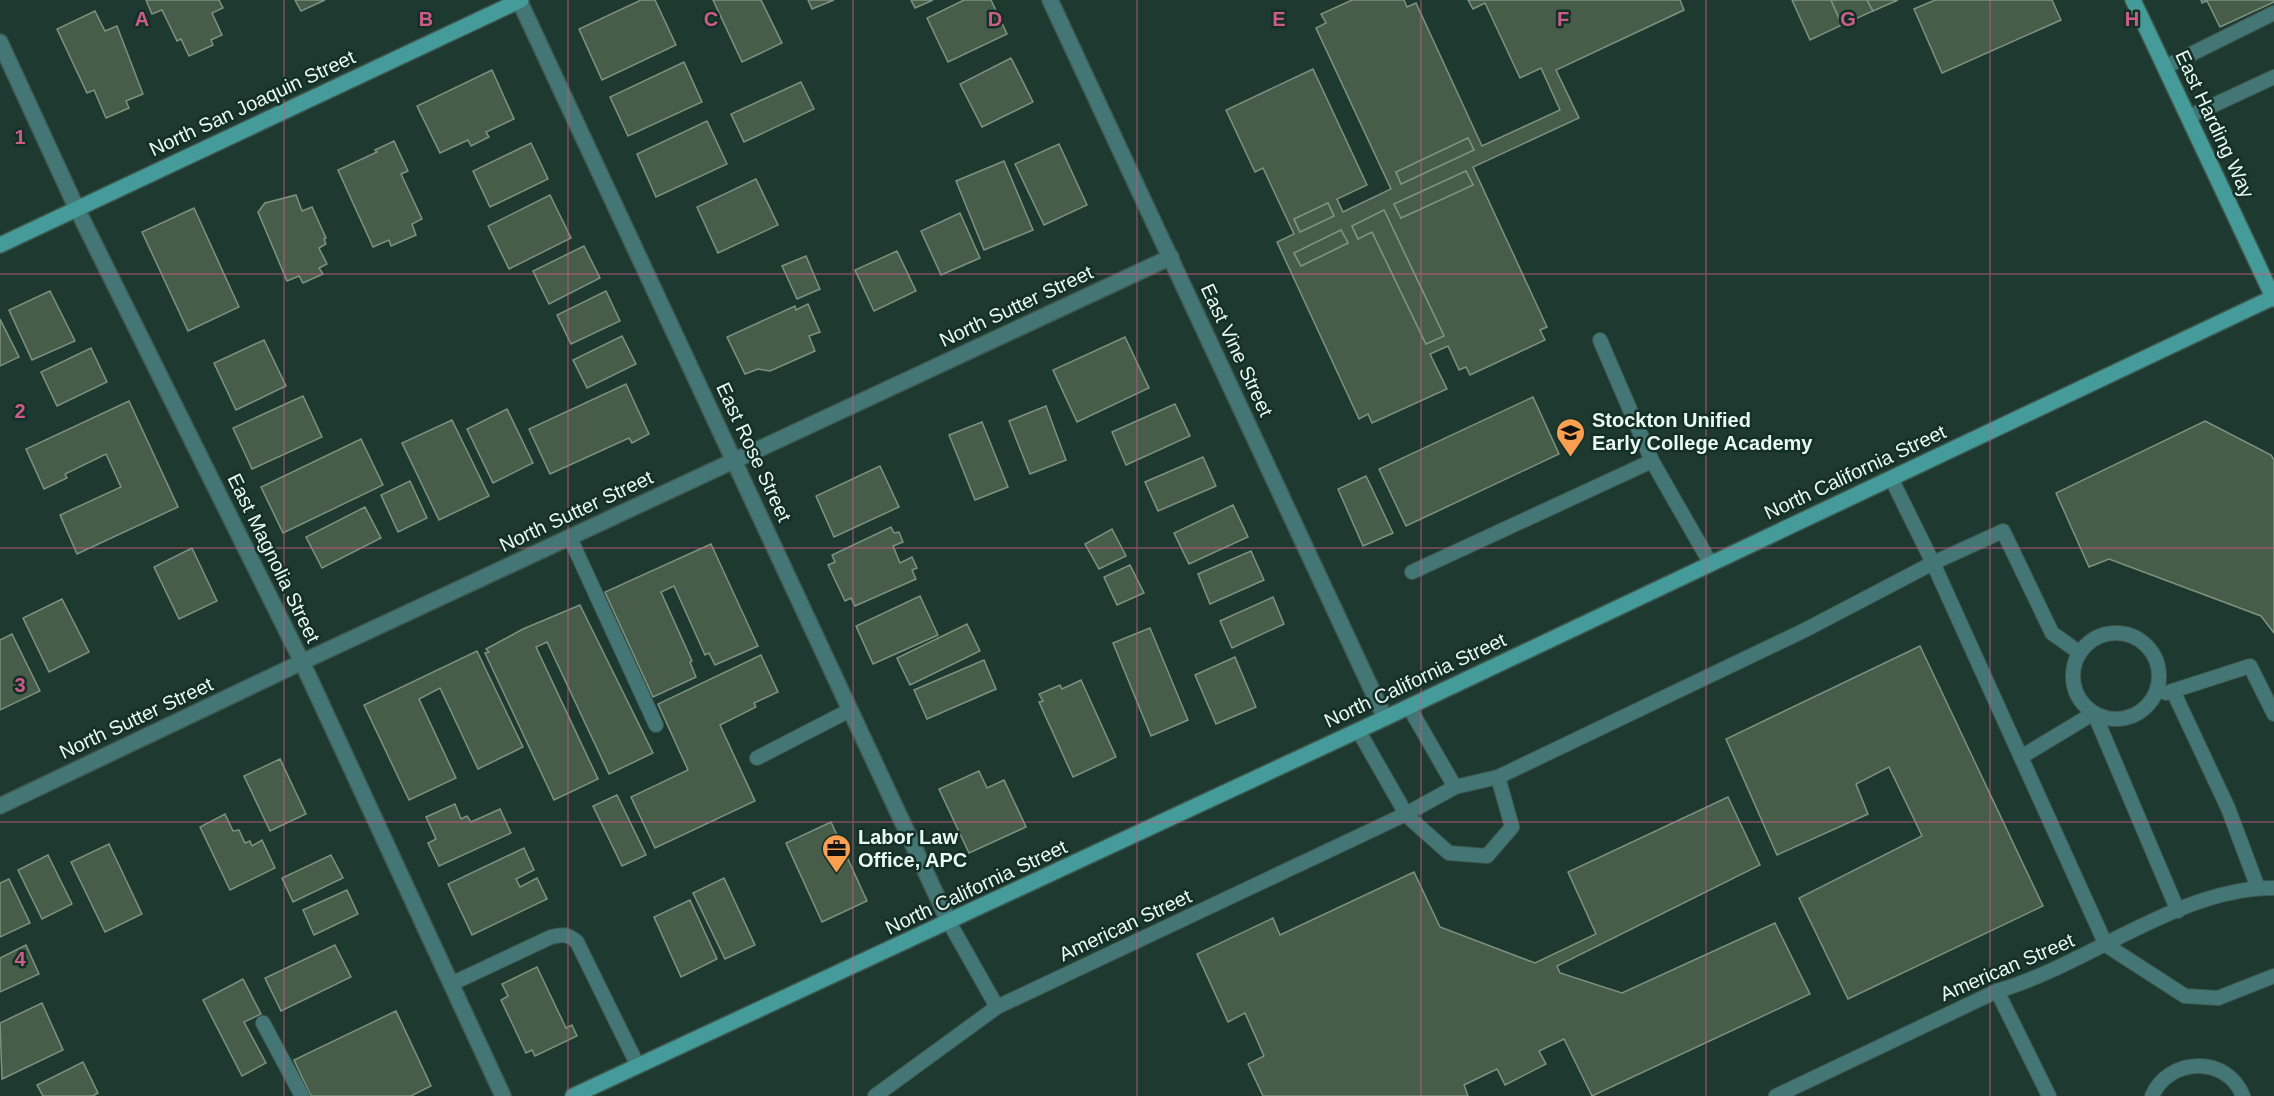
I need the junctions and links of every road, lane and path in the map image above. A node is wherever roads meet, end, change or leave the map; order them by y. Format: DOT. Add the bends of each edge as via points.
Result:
graph roads {
  1 [pos="520,0"];
  2 [pos="1050,0"];
  3 [pos="2133,0"];
  4 [pos="2274,13"];
  5 [pos="0,42"];
  6 [pos="2165,67"];
  7 [pos="2274,76"];
  8 [pos="2188,117"];
  9 [pos="77,209"];
  10 [pos="0,245"];
  11 [pos="1170,257"];
  12 [pos="2274,298"];
  13 [pos="1600,340"];
  14 [pos="735,461"];
  15 [pos="1652,461"];
  16 [pos="1891,478"];
  17 [pos="570,537"];
  18 [pos="1933,563"];
  19 [pos="1711,564"];
  20 [pos="1412,572"];
  21 [pos="2080,653"];
  22 [pos="302,662"];
  23 [pos="2173,691"];
  24 [pos="2154,697"];
  25 [pos="1409,706"];
  26 [pos="850,710"];
  27 [pos="2094,713"];
  28 [pos="2274,714"];
  29 [pos="1385,718"];
  30 [pos="656,725"];
  31 [pos="1358,730"];
  32 [pos="2021,757"];
  33 [pos="757,758"];
  34 [pos="1497,777"];
  35 [pos="1455,787"];
  36 [pos="0,806"];
  37 [pos="1406,814"];
  38 [pos="2258,888"];
  39 [pos="2274,888"];
  40 [pos="2178,911"];
  41 [pos="949,922"];
  42 [pos="2106,945"];
  43 [pos="2274,976"];
  44 [pos="451,984"];
  45 [pos="1997,991"];
  46 [pos="997,1007"];
  47 [pos="263,1023"];
  48 [pos="638,1066"];
  49 [pos="303,1096"];
  50 [pos="503,1096"];
  51 [pos="573,1096"];
  52 [pos="875,1096"];
  53 [pos="1776,1096"];
  54 [pos="2049,1096"];
  55 [pos="2152,1096"];
  56 [pos="2243,1096"];
  1 -- 9 [label="street, North San Joaquin Street"];
  1 -- 14 [label="street, East Rose Street"];
  2 -- 11 [label="street, East Vine Street"];
  3 -- 6 [label="street, East Harding Way"];
  4 -- 6 [label="lane"];
  5 -- 9 [label="street, East Magnolia Street"];
  6 -- 8 [label="street, East Harding Way"];
  7 -- 8 [label="lane"];
  8 -- 12 [label="street, East Harding Way"];
  9 -- 10 [label="street, North San Joaquin Street"];
  9 -- 22 [label="street, East Magnolia Street"];
  11 -- 14 [label="street, North Sutter Street"];
  11 -- 29 [label="street, East Vine Street"];
  12 -- 16 [label="street, North California Street"];
  13 -- 15 [label="lane"];
  14 -- 17 [label="street, North Sutter Street"];
  14 -- 26 [label="street, East Rose Street"];
  15 -- 19 [label="lane"];
  15 -- 20 [label="lane"];
  16 -- 18 [label="lane"];
  16 -- 19 [label="street, North California Street"];
  17 -- 22 [label="street, North Sutter Street"];
  17 -- 30 [label="lane"];
  18 -- 21 [label="lane, American Street" via="2003,531 2052,633"];
  18 -- 32 [label="lane"];
  18 -- 34 [label="lane, American Street" via="1805,630"];
  19 -- 25 [label="street, North California Street"];
  21 -- 24 [label="lane" via="2089,642 2115,632 2143,642 2158,667"];
  21 -- 27 [label="lane" via="2073,679 2084,704"];
  22 -- 36 [label="street, North Sutter Street"];
  22 -- 44 [label="street, East Magnolia Street"];
  23 -- 24 [label="lane"];
  23 -- 28 [label="lane" via="2250,666"];
  23 -- 38 [label="lane" via="2229,808"];
  24 -- 27 [label="lane" via="2145,708 2121,719"];
  25 -- 29 [label="street, North California Street"];
  25 -- 35 [label="lane"];
  26 -- 33 [label="lane"];
  26 -- 41 [label="street, East Rose Street"];
  27 -- 32 [label="lane"];
  27 -- 40 [label="lane"];
  29 -- 31 [label="street, North California Street"];
  31 -- 37 [label="lane"];
  31 -- 41 [label="street, North California Street"];
  32 -- 42 [label="lane"];
  34 -- 35 [label="lane, American Street"];
  34 -- 37 [label="lane" via="1512,827 1487,856 1449,853"];
  35 -- 37 [label="lane, American Street"];
  37 -- 46 [label="lane, American Street"];
  38 -- 39 [label="lane, American Street"];
  38 -- 40 [label="lane, American Street" via="2229,891"];
  40 -- 42 [label="lane, American Street"];
  41 -- 46 [label="lane"];
  41 -- 48 [label="street, North California Street"];
  42 -- 43 [label="lane" via="2185,996 2218,998"];
  42 -- 45 [label="lane, American Street" via="2030,982"];
  44 -- 48 [label="lane" via="551,937 570,935"];
  44 -- 50 [label="street, East Magnolia Street"];
  45 -- 53 [label="lane, American Street"];
  45 -- 54 [label="lane"];
  46 -- 52 [label="lane, American Street"];
  47 -- 49 [label="lane"];
  48 -- 51 [label="street, North California Street"];
  55 -- 56 [label="lane" via="2168,1075 2182,1067 2199,1065 2230,1076"];
}
